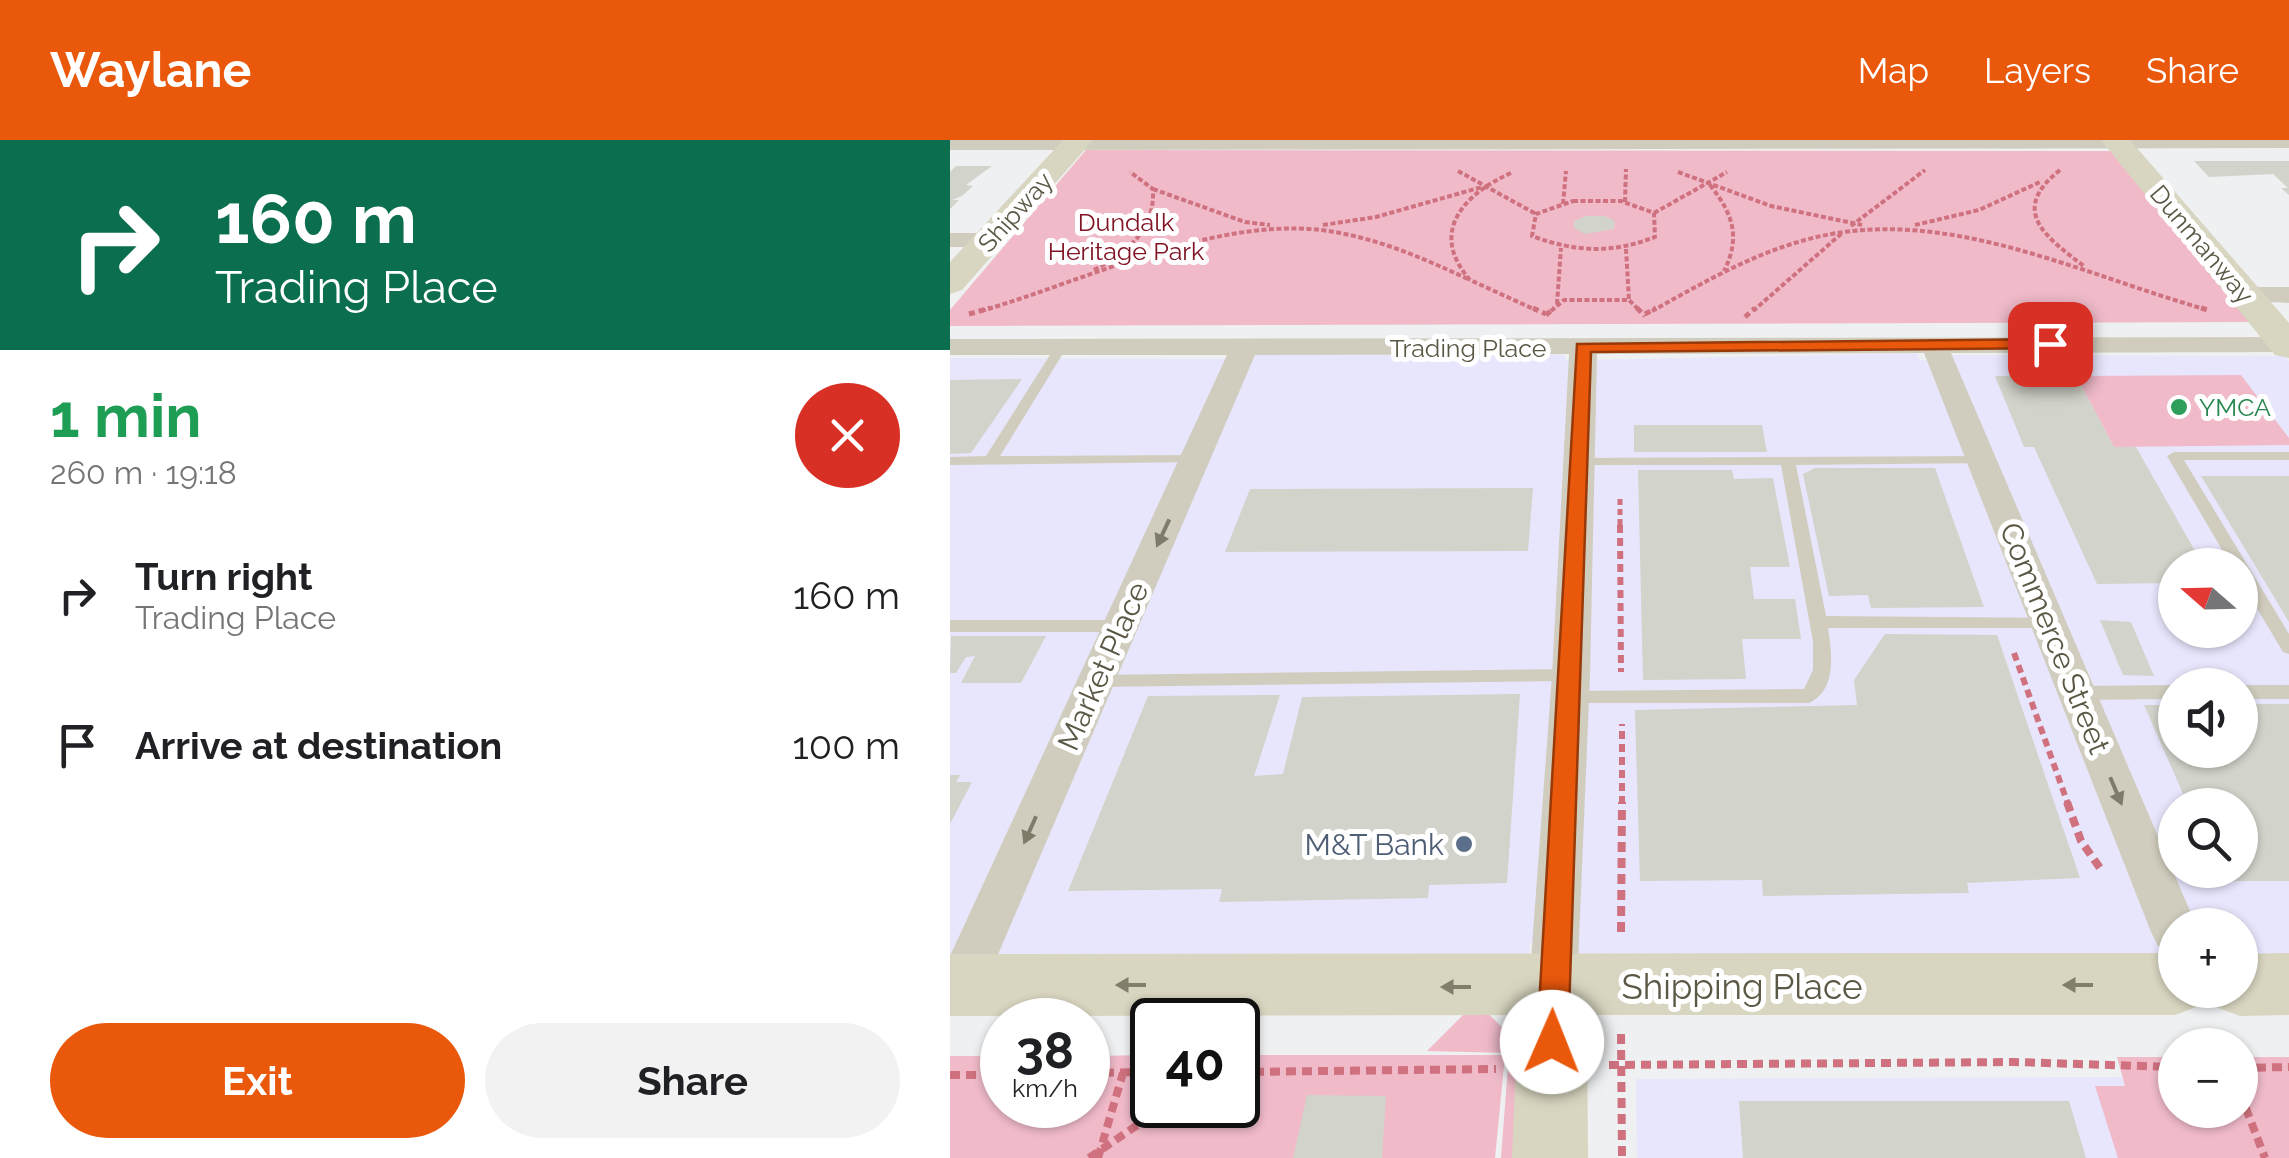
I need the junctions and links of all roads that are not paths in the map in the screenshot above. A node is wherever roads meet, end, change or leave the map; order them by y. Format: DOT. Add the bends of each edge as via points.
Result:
graph roads {
  1 [pos="2116,141"];
  2 [pos="1077,142"];
  3 [pos="2289,142"];
  4 [pos="950,144"];
  5 [pos="950,240"];
  6 [pos="990,240"];
  7 [pos="950,283"];
  8 [pos="2245,295"];
  9 [pos="2289,295"];
  10 [pos="1934,344"];
  11 [pos="2288,345"];
  12 [pos="950,347"];
  13 [pos="1061,347"];
  14 [pos="1601,347"];
  15 [pos="1244,348"];
  16 [pos="2289,456"];
  17 [pos="1197,459"];
  18 [pos="990,460"];
  19 [pos="1788,460"];
  20 [pos="1984,460"];
  21 [pos="950,461"];
  22 [pos="1576,461"];
  23 [pos="1819,622"];
  24 [pos="2049,624"];
  25 [pos="950,626"];
  26 [pos="1122,626"];
  27 [pos="2289,648"];
  28 [pos="1096,681"];
  29 [pos="1569,687"];
  30 [pos="2158,692"];
  31 [pos="2258,692"];
  32 [pos="2289,692"];
  33 [pos="2075,693"];
  34 [pos="2165,908"];
  35 [pos="2158,984"];
  36 [pos="2258,984"];
  37 [pos="2289,984"];
  38 [pos="956,985"];
  39 [pos="1587,987"];
  40 [pos="1550,1158"];
  1 -- 2 [label="street"];
  1 -- 3 [label="street"];
  1 -- 8 [label="street, Dunmanway"];
  2 -- 4 [label="street"];
  2 -- 6 [label="street, Shipway"];
  5 -- 6 [label="street"];
  6 -- 7 [label="street, Shipway"];
  8 -- 9 [label="street"];
  8 -- 11 [label="street, Dunmanway"];
  10 -- 11 [label="street, Trading Place"];
  10 -- 14 [label="street, Trading Place"];
  10 -- 20 [label="street, Commerce Street"];
  12 -- 13 [label="street, Trading Place"];
  13 -- 15 [label="street, Trading Place"];
  13 -- 18 [label="lane"];
  14 -- 15 [label="street, Trading Place"];
  14 -- 22 [label="street"];
  15 -- 17 [label="street, Market Place"];
  16 -- 27 [label="lane" via="2174,456"];
  17 -- 18 [label="lane"];
  17 -- 26 [label="street, Market Place, one-way"];
  18 -- 21 [label="lane"];
  19 -- 20 [label="lane"];
  19 -- 22 [label="lane"];
  19 -- 23 [label="lane"];
  20 -- 24 [label="street, Commerce Street"];
  22 -- 29 [label="street"];
  23 -- 24 [label="lane"];
  23 -- 29 [label="lane" via="1825,660 1809,696 1622,698"];
  24 -- 33 [label="street, Commerce Street"];
  25 -- 26 [label="lane"];
  26 -- 28 [label="street, Market Place"];
  28 -- 29 [label="lane"];
  28 -- 38 [label="street, Market Place, one-way"];
  29 -- 39 [label="street"];
  30 -- 33 [label="lane"];
  31 -- 32 [label="lane"];
  33 -- 34 [label="street, Commerce Street, one-way"];
  35 -- 39 [label="street, Shipping Place, one-way"];
  36 -- 37 [label="street"];
  39 -- 38 [label="street, Shipping Place, one-way"];
  39 -- 40 [label="street" via="1552,1068"];
}
